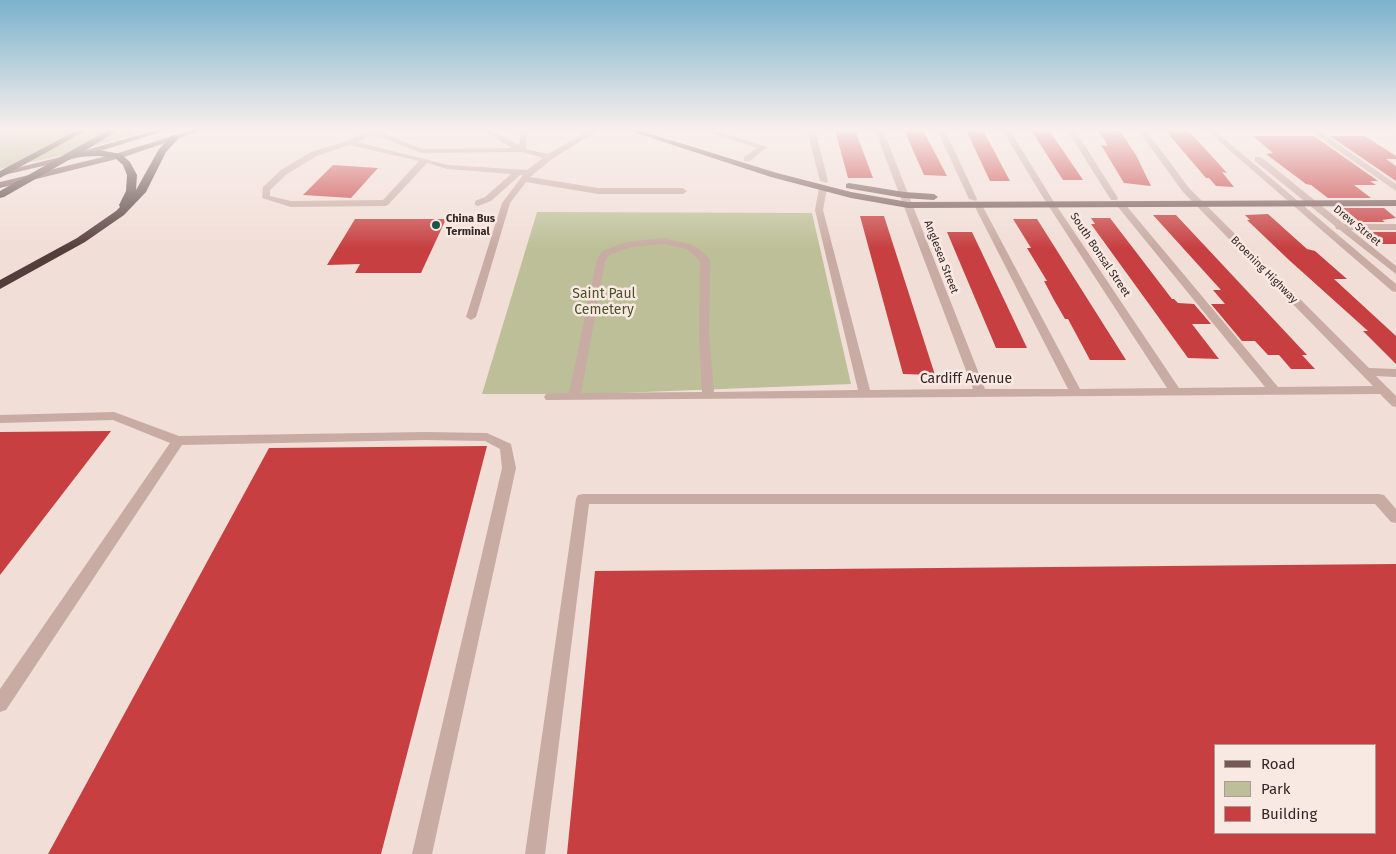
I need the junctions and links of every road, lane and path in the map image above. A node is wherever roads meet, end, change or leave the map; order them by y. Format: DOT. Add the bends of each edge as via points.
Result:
graph roads {
  1 [pos="20,170"];
  2 [pos="44,170"];
  3 [pos="64,170"];
  4 [pos="130,170"];
  5 [pos="152,170"];
  6 [pos="288,170"];
  7 [pos="416,170"];
  8 [pos="478,170"];
  9 [pos="530,170"];
  10 [pos="758,170"];
  11 [pos="780,170"];
  12 [pos="817,170"];
  13 [pos="894,170"];
  14 [pos="960,170"];
  15 [pos="1030,170"];
  16 [pos="1097,170"];
  17 [pos="1172,170"];
  18 [pos="1262,170"];
  19 [pos="1267,170"];
  20 [pos="1370,170"];
  21 [pos="524,174"];
  22 [pos="0,175"];
  23 [pos="819,183"];
  24 [pos="0,186"];
  25 [pos="1396,188"];
  26 [pos="683,191"];
  27 [pos="0,195"];
  28 [pos="1396,196"];
  29 [pos="906,200"];
  30 [pos="1301,200"];
  31 [pos="1117,201"];
  32 [pos="1196,201"];
  33 [pos="975,202"];
  34 [pos="1050,202"];
  35 [pos="1396,202"];
  36 [pos="506,203"];
  37 [pos="120,213"];
  38 [pos="1342,227"];
  39 [pos="1396,227"];
  40 [pos="1326,228"];
  41 [pos="1396,271"];
  42 [pos="0,285"];
  43 [pos="1396,289"];
  44 [pos="471,317"];
  45 [pos="1365,372"];
  46 [pos="1396,373"];
  47 [pos="1384,390"];
  48 [pos="1275,391"];
  49 [pos="1176,392"];
  50 [pos="1076,393"];
  51 [pos="865,394"];
  52 [pos="980,394"];
  53 [pos="708,396"];
  54 [pos="550,397"];
  55 [pos="574,397"];
  56 [pos="1396,403"];
  57 [pos="0,419"];
  58 [pos="178,441"];
  59 [pos="1396,518"];
  60 [pos="0,704"];
  61 [pos="422,854"];
  62 [pos="535,854"];
  1 -- 22 [label="main road"];
  2 -- 27 [label="highway"];
  3 -- 24 [label="main road"];
  4 -- 37 [label="highway" via="130,191"];
  5 -- 37 [label="highway" via="142,190"];
  6 -- 7 [label="street" via="266,189 266,198 291,204 385,203"];
  8 -- 21 [label="street"];
  9 -- 21 [label="street"];
  10 -- 23 [label="main road"];
  11 -- 23 [label="main road"];
  12 -- 23 [label="street"];
  13 -- 29 [label="street, Anglesea Street"];
  14 -- 33 [label="street"];
  15 -- 34 [label="street, South Bonsal Street"];
  16 -- 31 [label="street"];
  17 -- 32 [label="street, Broening Highway"];
  18 -- 30 [label="street, Drew Street"];
  19 -- 30 [label="street"];
  20 -- 25 [label="street"];
  21 -- 26 [label="street" via="598,191"];
  21 -- 36 [label="street"];
  21 -- 36 [label="street" via="478,203"];
  23 -- 29 [label="main road" via="878,201"];
  23 -- 51 [label="street" via="819,210"];
  28 -- 30 [label="main road"];
  29 -- 33 [label="main road"];
  29 -- 52 [label="street, Anglesea Street"];
  30 -- 32 [label="main road"];
  30 -- 35 [label="main road"];
  30 -- 38 [label="street, Drew Street"];
  30 -- 40 [label="street"];
  31 -- 32 [label="main road"];
  31 -- 34 [label="main road"];
  31 -- 48 [label="street"];
  32 -- 45 [label="street, Broening Highway"];
  33 -- 34 [label="main road"];
  33 -- 50 [label="street"];
  34 -- 49 [label="street, South Bonsal Street"];
  36 -- 44 [label="street"];
  37 -- 42 [label="highway" via="81,240"];
  38 -- 39 [label="street"];
  38 -- 40 [label="street"];
  38 -- 41 [label="street, Drew Street"];
  40 -- 43 [label="street"];
  45 -- 46 [label="street"];
  45 -- 47 [label="street, Broening Highway"];
  47 -- 48 [label="street, Cardiff Avenue"];
  47 -- 56 [label="street, Broening Highway"];
  48 -- 49 [label="street, Cardiff Avenue"];
  49 -- 50 [label="street, Cardiff Avenue"];
  50 -- 52 [label="street, Cardiff Avenue"];
  51 -- 52 [label="street, Cardiff Avenue"];
  51 -- 53 [label="street, Cardiff Avenue"];
  53 -- 55 [label="street, Cardiff Avenue"];
  53 -- 55 [label="street" via="704,335 705,261 690,247 657,241 615,248 600,261"];
  54 -- 55 [label="street, Cardiff Avenue"];
  57 -- 58 [label="street" via="114,416"];
  58 -- 60 [label="street"];
  58 -- 61 [label="street" via="487,437 506,447 509,468"];
  59 -- 62 [label="street" via="1379,499 583,499"];
}
